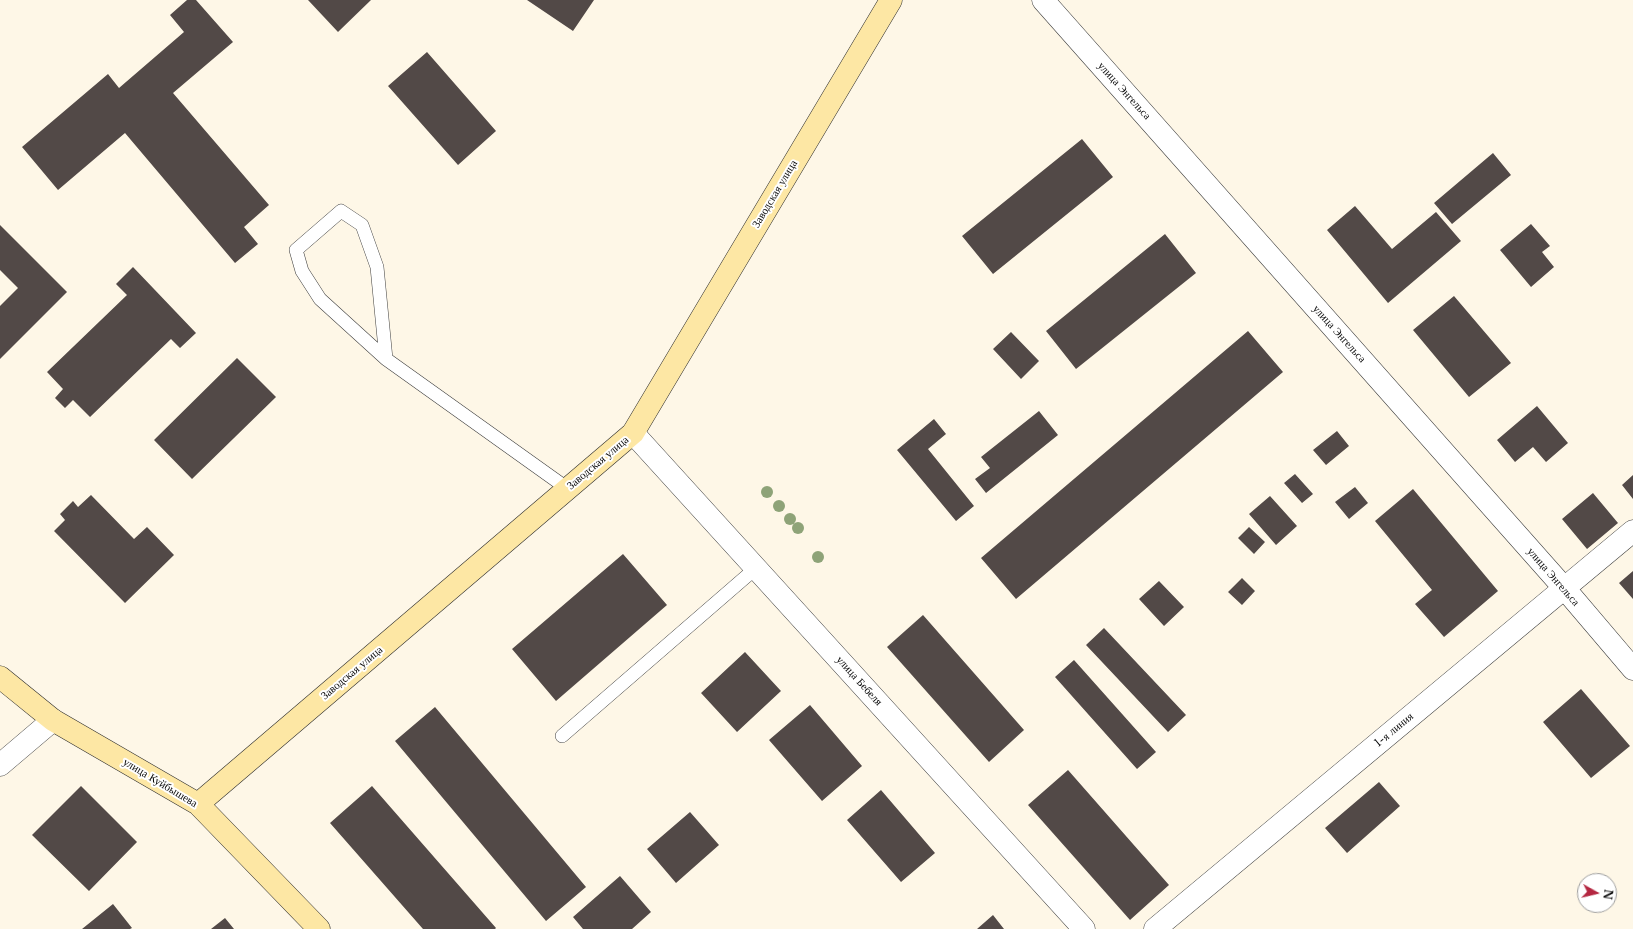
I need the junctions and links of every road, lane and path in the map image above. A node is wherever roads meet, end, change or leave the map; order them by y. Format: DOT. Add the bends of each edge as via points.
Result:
graph roads {
  1 [pos="891,0"];
  2 [pos="1043,0"];
  3 [pos="386,359"];
  4 [pos="633,433"];
  5 [pos="568,489"];
  6 [pos="1633,531"];
  7 [pos="756,568"];
  8 [pos="1565,589"];
  9 [pos="1633,669"];
  10 [pos="0,677"];
  11 [pos="54,720"];
  12 [pos="562,736"];
  13 [pos="0,765"];
  14 [pos="198,804"];
  15 [pos="319,929"];
  16 [pos="1084,929"];
  17 [pos="1155,929"];
  1 -- 4 [label="street, Заводская улица"];
  2 -- 8 [label="street, улица Энгельса"];
  3 -- 3 [label="lane" via="320,299 302,271 296,250 341,211 362,225 377,267"];
  3 -- 5 [label="lane"];
  4 -- 5 [label="street, Заводская улица"];
  4 -- 7 [label="street, улица Бебеля"];
  5 -- 14 [label="street, Заводская улица"];
  6 -- 8 [label="street, 1-я линия"];
  7 -- 12 [label="lane"];
  7 -- 16 [label="street, улица Бебеля"];
  8 -- 9 [label="street, улица Энгельса"];
  8 -- 17 [label="street, 1-я линия"];
  10 -- 11 [label="street, улица Куйбышева"];
  11 -- 13 [label="street"];
  11 -- 14 [label="street, улица Куйбышева"];
  14 -- 15 [label="street, улица Куйбышева"];
}
